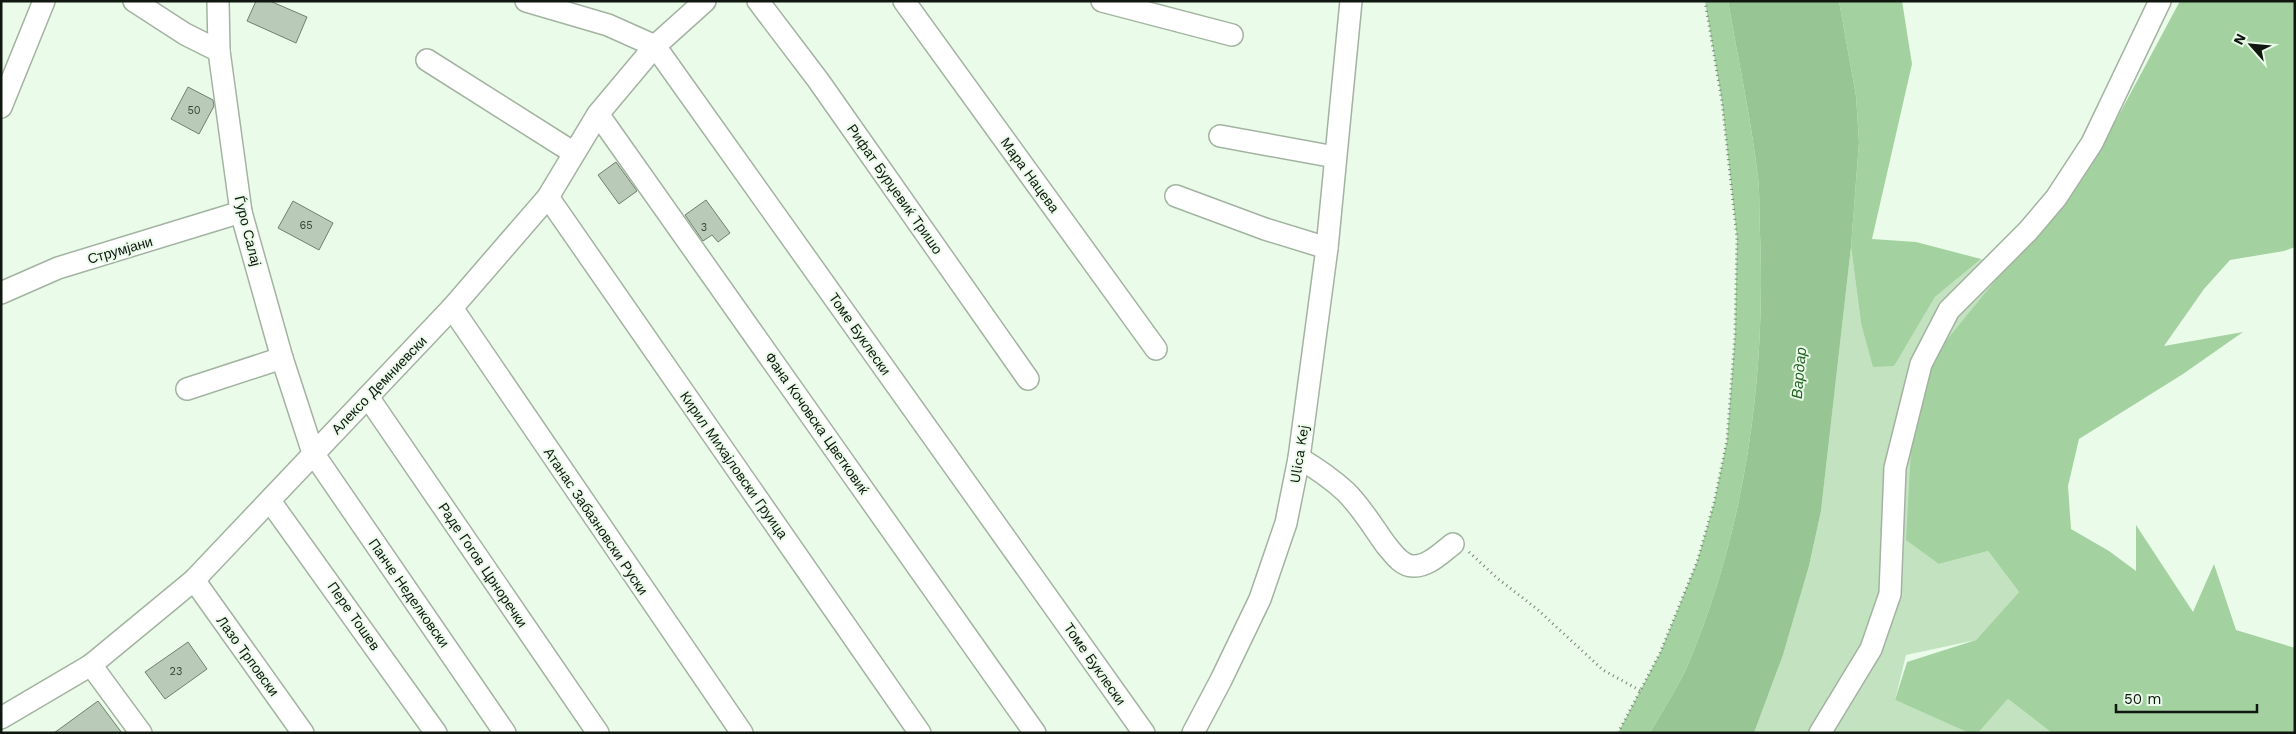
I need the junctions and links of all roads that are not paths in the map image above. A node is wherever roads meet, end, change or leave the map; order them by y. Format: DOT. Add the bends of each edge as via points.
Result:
graph roads {
  1 [pos="44,1"];
  2 [pos="134,1"];
  3 [pos="218,1"];
  4 [pos="526,1"];
  5 [pos="705,1"];
  6 [pos="758,1"];
  7 [pos="904,1"];
  8 [pos="1102,1"];
  9 [pos="1351,1"];
  10 [pos="2160,1"];
  11 [pos="1232,35"];
  12 [pos="655,46"];
  13 [pos="219,50"];
  14 [pos="427,60"];
  15 [pos="1,106"];
  16 [pos="598,114"];
  17 [pos="1220,136"];
  18 [pos="574,153"];
  19 [pos="1335,156"];
  20 [pos="1176,196"];
  21 [pos="548,197"];
  22 [pos="241,212"];
  23 [pos="1327,248"];
  24 [pos="1,293"];
  25 [pos="452,308"];
  26 [pos="1156,349"];
  27 [pos="282,358"];
  28 [pos="1028,379"];
  29 [pos="187,390"];
  30 [pos="368,397"];
  31 [pos="313,453"];
  32 [pos="1300,458"];
  33 [pos="270,501"];
  34 [pos="1459,547"];
  35 [pos="194,580"];
  36 [pos="91,665"];
  37 [pos="1,718"];
  38 [pos="141,733"];
  39 [pos="303,733"];
  40 [pos="436,733"];
  41 [pos="505,733"];
  42 [pos="598,733"];
  43 [pos="742,733"];
  44 [pos="920,733"];
  45 [pos="1036,733"];
  46 [pos="1144,733"];
  47 [pos="1193,733"];
  48 [pos="1820,733"];
  1 -- 15 [label="street"];
  2 -- 13 [label="street" via="186,34"];
  3 -- 13 [label="street, Ѓуро Салај"];
  4 -- 12 [label="street" via="608,25"];
  5 -- 12 [label="street, Алексо Демниевски"];
  6 -- 28 [label="street, Рифат Бурџевиќ Тришо" via="818,80"];
  7 -- 26 [label="street, Мара Нацева"];
  8 -- 11 [label="street"];
  9 -- 19 [label="street, Ulica Kej"];
  10 -- 48 [label="street" via="2092,143 2056,198 1950,310 1921,364 1895,468 1890,594 1871,649"];
  12 -- 16 [label="street, Алексо Демниевски"];
  12 -- 46 [label="street, Томе Буклески"];
  13 -- 22 [label="street, Ѓуро Салај"];
  14 -- 18 [label="street"];
  16 -- 18 [label="street, Алексо Демниевски"];
  16 -- 45 [label="street, Фана Кочовска Цветковиќ"];
  17 -- 19 [label="street"];
  18 -- 21 [label="street, Алексо Демниевски"];
  19 -- 23 [label="street, Ulica Kej"];
  20 -- 23 [label="street"];
  21 -- 25 [label="street, Алексо Демниевски"];
  21 -- 44 [label="street, Кирил Михајловски Груица"];
  22 -- 24 [label="street, Струмјани" via="58,268"];
  22 -- 27 [label="street, Ѓуро Салај"];
  23 -- 32 [label="street, Ulica Kej"];
  25 -- 30 [label="street, Алексо Демниевски"];
  25 -- 43 [label="street, Атанас Забазновски Руски"];
  27 -- 29 [label="street"];
  27 -- 31 [label="street, Ѓуро Салај"];
  30 -- 31 [label="street, Алексо Демниевски"];
  30 -- 42 [label="street, Раде Гогов Црноречки"];
  31 -- 33 [label="street, Алексо Демниевски"];
  31 -- 41 [label="street, Панче Неделковски"];
  32 -- 34 [label="street" via="1346,493 1408,565 1419,565"];
  32 -- 47 [label="street, Ulica Kej" via="1286,523 1267,581"];
  33 -- 35 [label="street, Алексо Демниевски"];
  33 -- 40 [label="street, Пере Тошев"];
  35 -- 36 [label="street, Алексо Демниевски"];
  35 -- 39 [label="street, Лазо Трповски"];
  36 -- 37 [label="street, Алексо Демниевски"];
  36 -- 38 [label="street"];
}
